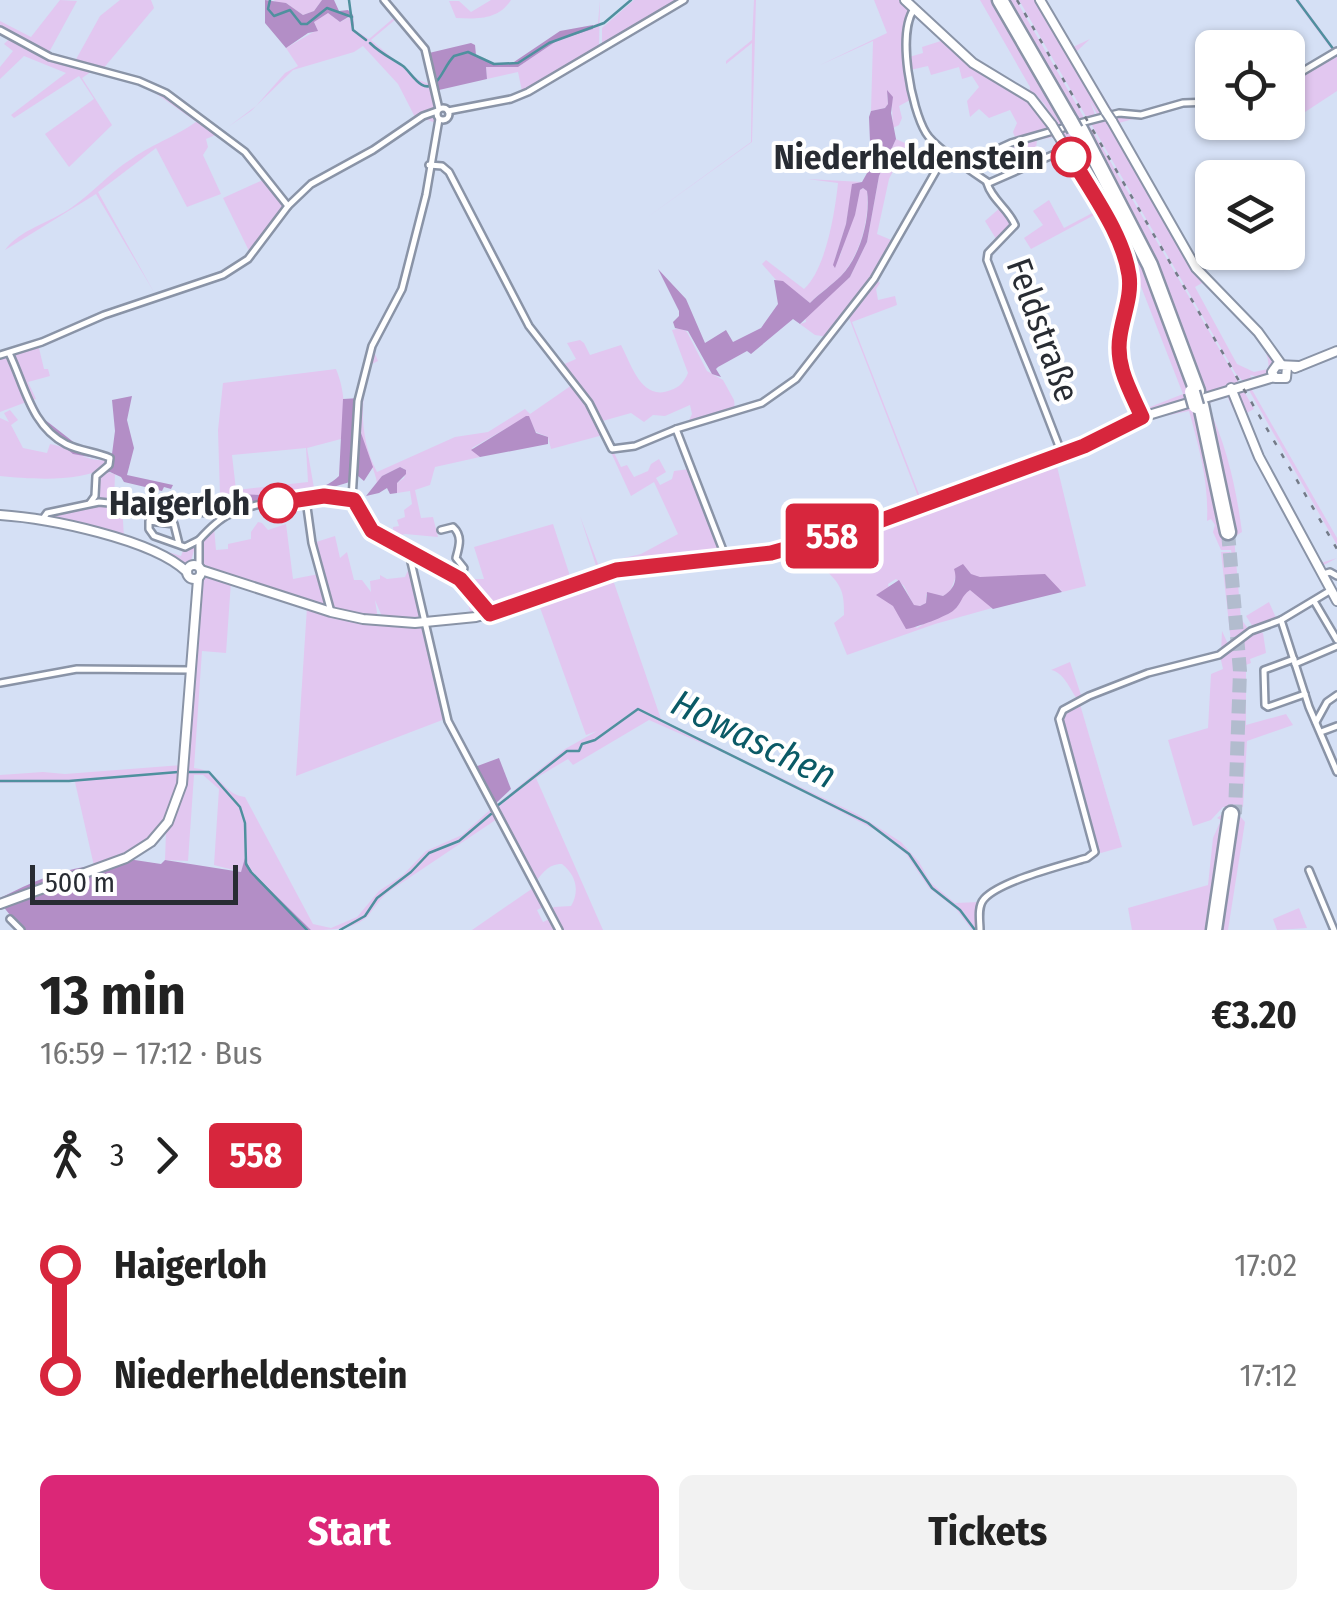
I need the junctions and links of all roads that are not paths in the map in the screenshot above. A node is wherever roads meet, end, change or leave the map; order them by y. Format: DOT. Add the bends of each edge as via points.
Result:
graph roads {
  1 [pos="384,0"];
  2 [pos="684,0"];
  3 [pos="905,0"];
  4 [pos="1002,0"];
  5 [pos="1040,0"];
  6 [pos="914,9"];
  7 [pos="0,30"];
  8 [pos="1337,51"];
  9 [pos="1305,70"];
  10 [pos="1195,103"];
  11 [pos="443,114"];
  12 [pos="1066,149"];
  13 [pos="949,154"];
  14 [pos="965,164"];
  15 [pos="430,165"];
  16 [pos="987,183"];
  17 [pos="288,206"];
  18 [pos="1337,351"];
  19 [pos="8,353"];
  20 [pos="0,355"];
  21 [pos="1280,370"];
  22 [pos="1231,388"];
  23 [pos="1142,417"];
  24 [pos="676,428"];
  25 [pos="1062,454"];
  26 [pos="96,494"];
  27 [pos="352,499"];
  28 [pos="306,500"];
  29 [pos="106,502"];
  30 [pos="90,503"];
  31 [pos="228,514"];
  32 [pos="0,515"];
  33 [pos="42,520"];
  34 [pos="441,530"];
  35 [pos="1226,533"];
  36 [pos="199,540"];
  37 [pos="179,544"];
  38 [pos="408,549"];
  39 [pos="726,558"];
  40 [pos="195,571"];
  41 [pos="1323,574"];
  42 [pos="1337,576"];
  43 [pos="460,579"];
  44 [pos="1332,590"];
  45 [pos="1337,600"];
  46 [pos="1314,601"];
  47 [pos="331,612"];
  48 [pos="490,614"];
  49 [pos="1281,620"];
  50 [pos="426,622"];
  51 [pos="1337,643"];
  52 [pos="1294,662"];
  53 [pos="190,670"];
  54 [pos="0,683"];
  55 [pos="1305,694"];
  56 [pos="1337,695"];
  57 [pos="1316,722"];
  58 [pos="1337,726"];
  59 [pos="1320,732"];
  60 [pos="1337,772"];
  61 [pos="1233,814"];
  62 [pos="1309,870"];
  63 [pos="0,904"];
  64 [pos="10,919"];
  65 [pos="21,930"];
  66 [pos="559,930"];
  67 [pos="980,930"];
  68 [pos="1216,930"];
  69 [pos="1334,930"];
  1 -- 11 [label="street" via="426,49"];
  2 -- 11 [label="street" via="528,92"];
  3 -- 6 [label="street"];
  4 -- 35 [label="highway" via="1150,265 1196,399"];
  5 -- 21 [label="street" via="1196,268 1258,332"];
  6 -- 12 [label="street, bridge" via="973,63 1031,98"];
  6 -- 13 [label="street" via="907,25 910,90 926,134"];
  7 -- 17 [label="street" via="50,57 160,89 245,152"];
  8 -- 9 [label="street"];
  10 -- 14 [label="street" via="1112,114 1011,142"];
  11 -- 15 [label="street"];
  11 -- 17 [label="street" via="428,114 318,178"];
  12 -- 16 [label="street"];
  12 -- 23 [label="street" via="1128,265 1120,360"];
  13 -- 14 [label="street"];
  13 -- 24 [label="street" via="874,280 802,373 762,402"];
  14 -- 16 [label="street"];
  15 -- 24 [label="street" via="449,172 529,326 590,404 612,449"];
  15 -- 27 [label="street" via="400,296 372,346 355,416"];
  16 -- 25 [label="street, Feldstraße" via="1015,225 987,260"];
  17 -- 19 [label="street" via="248,259 218,278"];
  18 -- 21 [label="street"];
  19 -- 20 [label="street"];
  19 -- 26 [label="street" via="44,428 68,445 110,458 96,476"];
  21 -- 22 [label="street"];
  22 -- 23 [label="street"];
  22 -- 41 [label="street" via="1252,442"];
  23 -- 25 [label="street"];
  24 -- 39 [label="street"];
  25 -- 39 [label="street" via="860,528"];
  26 -- 29 [label="street"];
  26 -- 30 [label="street"];
  27 -- 28 [label="street"];
  27 -- 38 [label="street" via="372,531"];
  28 -- 31 [label="street"];
  28 -- 47 [label="street"];
  29 -- 30 [label="street"];
  29 -- 31 [label="street"];
  30 -- 33 [label="street" via="46,512"];
  31 -- 36 [label="street"];
  32 -- 33 [label="street"];
  33 -- 40 [label="street" via="106,536"];
  34 -- 43 [label="street" via="456,530"];
  36 -- 37 [label="street"];
  36 -- 40 [label="street"];
  37 -- 37 [label="street" via="152,535 149,521 174,524"];
  38 -- 43 [label="street"];
  38 -- 50 [label="street"];
  39 -- 48 [label="street" via="616,570"];
  40 -- 47 [label="street"];
  40 -- 53 [label="street"];
  41 -- 42 [label="street"];
  41 -- 44 [label="street"];
  43 -- 48 [label="street"];
  44 -- 45 [label="street"];
  44 -- 46 [label="street"];
  46 -- 49 [label="street"];
  46 -- 51 [label="street"];
  47 -- 50 [label="street"];
  48 -- 50 [label="street"];
  49 -- 52 [label="street"];
  49 -- 67 [label="street" via="1219,655 1148,673 1062,710 1095,852 985,898"];
  50 -- 66 [label="street" via="450,726"];
  51 -- 52 [label="street"];
  52 -- 55 [label="street"];
  52 -- 55 [label="street" via="1264,670 1264,705"];
  53 -- 54 [label="street" via="77,669"];
  53 -- 63 [label="street" via="181,791 160,833 126,858"];
  55 -- 57 [label="street"];
  56 -- 57 [label="street"];
  57 -- 59 [label="street"];
  58 -- 59 [label="street"];
  59 -- 60 [label="street"];
  61 -- 68 [label="highway"];
  62 -- 69 [label="street"];
  64 -- 65 [label="street"];
}
